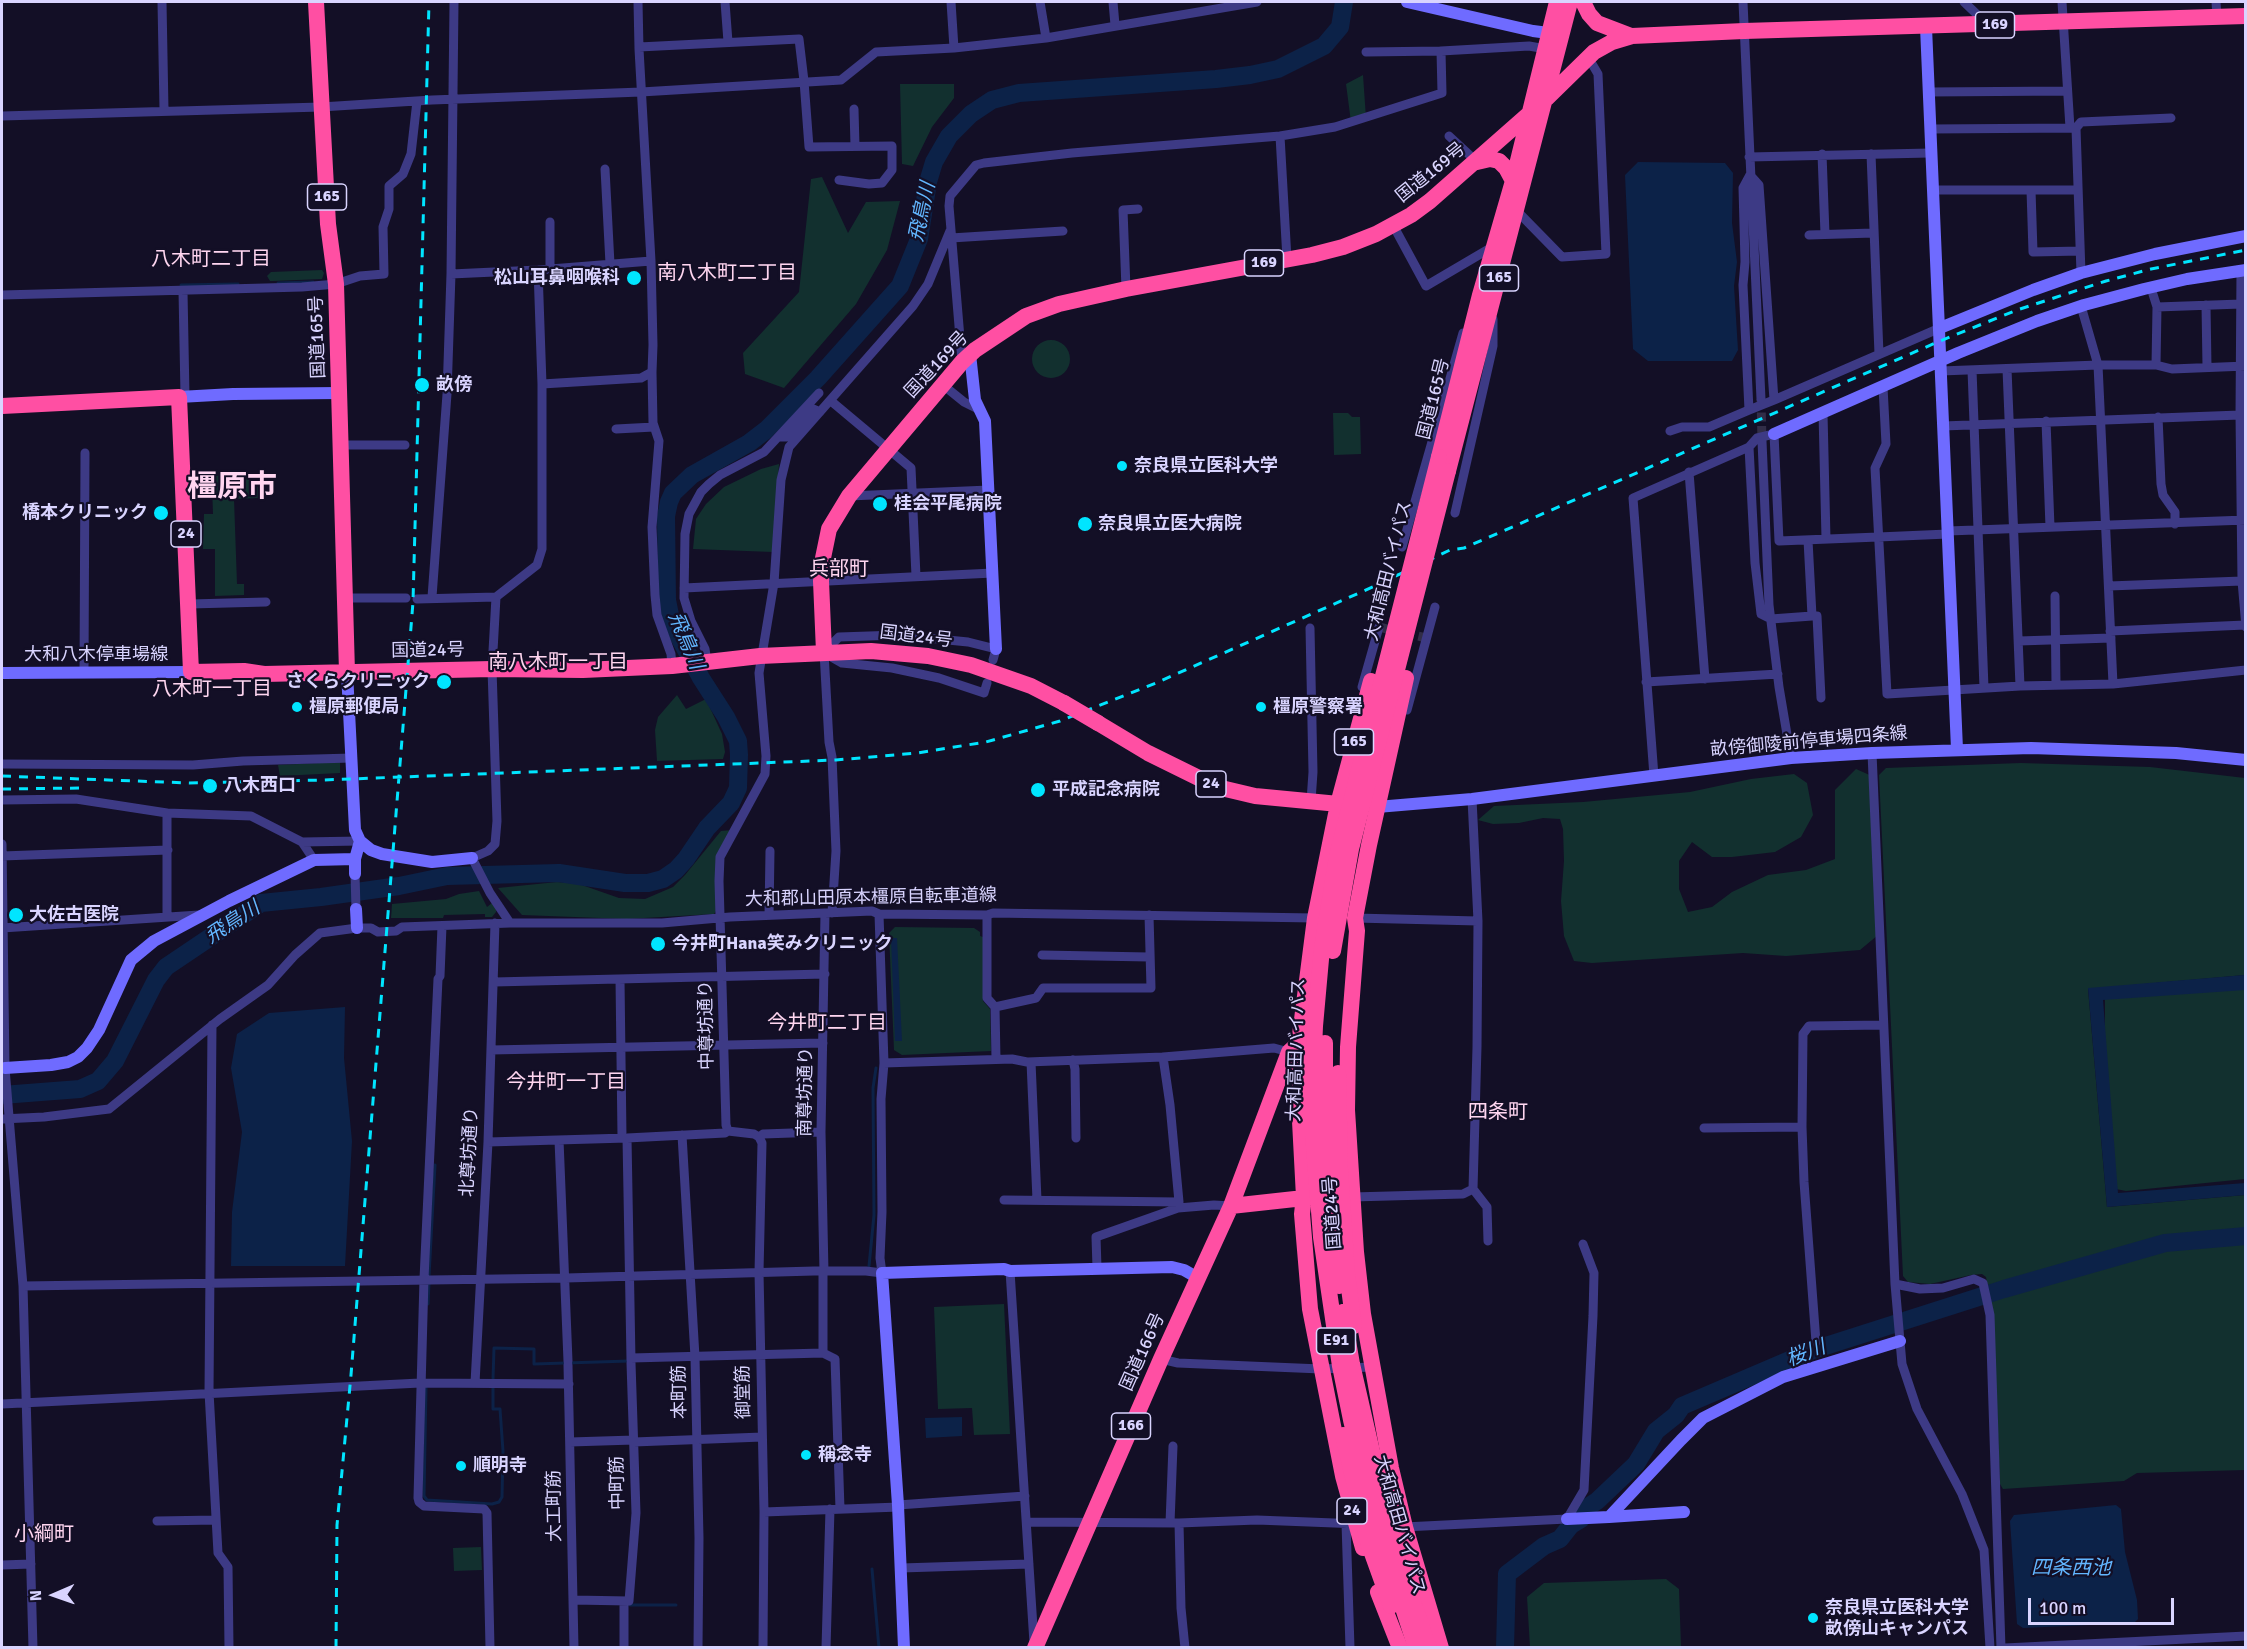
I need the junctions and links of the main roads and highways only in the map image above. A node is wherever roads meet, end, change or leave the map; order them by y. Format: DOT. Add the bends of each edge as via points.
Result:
graph roads {
  1 [pos="316,2"];
  2 [pos="1560,2"];
  3 [pos="1583,2"];
  4 [pos="2216,9"];
  5 [pos="2246,16"];
  6 [pos="1632,36"];
  7 [pos="1552,39"];
  8 [pos="1546,98"];
  9 [pos="1529,112"];
  10 [pos="1477,162"];
  11 [pos="1513,181"];
  12 [pos="1487,297"];
  13 [pos="2,406"];
  14 [pos="1446,462"];
  15 [pos="824,652"];
  16 [pos="347,672"];
  17 [pos="1356,807"];
  18 [pos="1315,918"];
  19 [pos="1355,918"];
  20 [pos="1300,1035"];
  21 [pos="1304,1197"];
  22 [pos="1352,1197"];
  23 [pos="1231,1206"];
  24 [pos="1324,1362"];
  25 [pos="1383,1499"];
  26 [pos="1035,1647"];
  27 [pos="1400,1647"];
  28 [pos="1410,1647"];
  29 [pos="1416,1647"];
  30 [pos="1429,1647"];
  31 [pos="1441,1647"];
  1 -- 16 [label="highway, 国道165号 / 165" via="328,224 336,284"];
  2 -- 7 [label="highway, 国道165号 / 165"];
  3 -- 6 [label="highway" via="1597,23"];
  4 -- 5 [label="highway, 国道169号 / 169"];
  4 -- 6 [label="highway, 国道169号 / 169" via="2062,23"];
  6 -- 8 [label="highway, 国道169号 / 169" via="1612,42 1588,57"];
  7 -- 8 [label="highway, 国道165号 / 165"];
  7 -- 9 [label="highway, 国道165号 / 165"];
  8 -- 9 [label="highway, 国道169号 / 169"];
  8 -- 12 [label="highway, 国道165号 / 165" via="1517,211"];
  9 -- 10 [label="highway, 国道169号 / 169"];
  9 -- 11 [label="highway, 国道165号 / 165"];
  10 -- 11 [label="highway" via="1499,161"];
  10 -- 15 [label="highway, 国道169号 / 169" via="1393,225 1343,247 1077,299 1007,327 966,358 849,496 829,529 821,581"];
  11 -- 12 [label="highway, 国道165号 / 165" via="1494,246"];
  12 -- 14 [label="highway, 国道165号 / 165"];
  13 -- 16 [label="highway, 国道24号 / 24" via="182,397 191,672"];
  14 -- 17 [label="highway, 大和高田バイパス / 165, bridge"];
  14 -- 17 [label="highway, 国道165号 / 165, bridge" via="1439,548 1406,678"];
  14 -- 17 [label="highway, 国道165号 / 165, bridge" via="1418,502 1347,768"];
  15 -- 16 [label="highway, 国道24号 / 24" via="583,670"];
  15 -- 17 [label="highway, 国道24号 / 24, bridge" via="928,656 994,672 1064,703 1148,753 1217,787 1256,796"];
  17 -- 18 [label="highway, 国道24号"];
  17 -- 19 [label="highway, 国道24号"];
  17 -- 25 [label="highway, 大和高田バイパス / E91, bridge" via="1333,949 1326,1027 1325,1133 1329,1202 1344,1317"];
  17 -- 29 [label="highway, 大和高田バイパス / E91, bridge" via="1328,909 1315,1026 1313,1133 1329,1296 1351,1420 1381,1540"];
  18 -- 19 [label="highway"];
  18 -- 20 [label="highway, 国道24号"];
  19 -- 22 [label="highway, 国道24号" via="1347,1110"];
  19 -- 25 [label="highway, bridge" via="1340,1000 1340,1169 1347,1273"];
  20 -- 21 [label="highway, 国道24号"];
  20 -- 23 [label="highway, 国道166号 / 166" via="1299,1043 1289,1052"];
  21 -- 22 [label="highway"];
  21 -- 23 [label="highway"];
  21 -- 24 [label="highway, 国道24号"];
  22 -- 31 [label="highway, 国道24号" via="1372,1367 1405,1527"];
  23 -- 26 [label="highway, 国道166号 / 166"];
  24 -- 27 [label="highway, 24" via="1351,1523"];
  24 -- 28 [label="highway, bridge" via="1368,1542"];
  25 -- 30 [label="highway, 大和高田バイパス / E91, bridge"];
}
